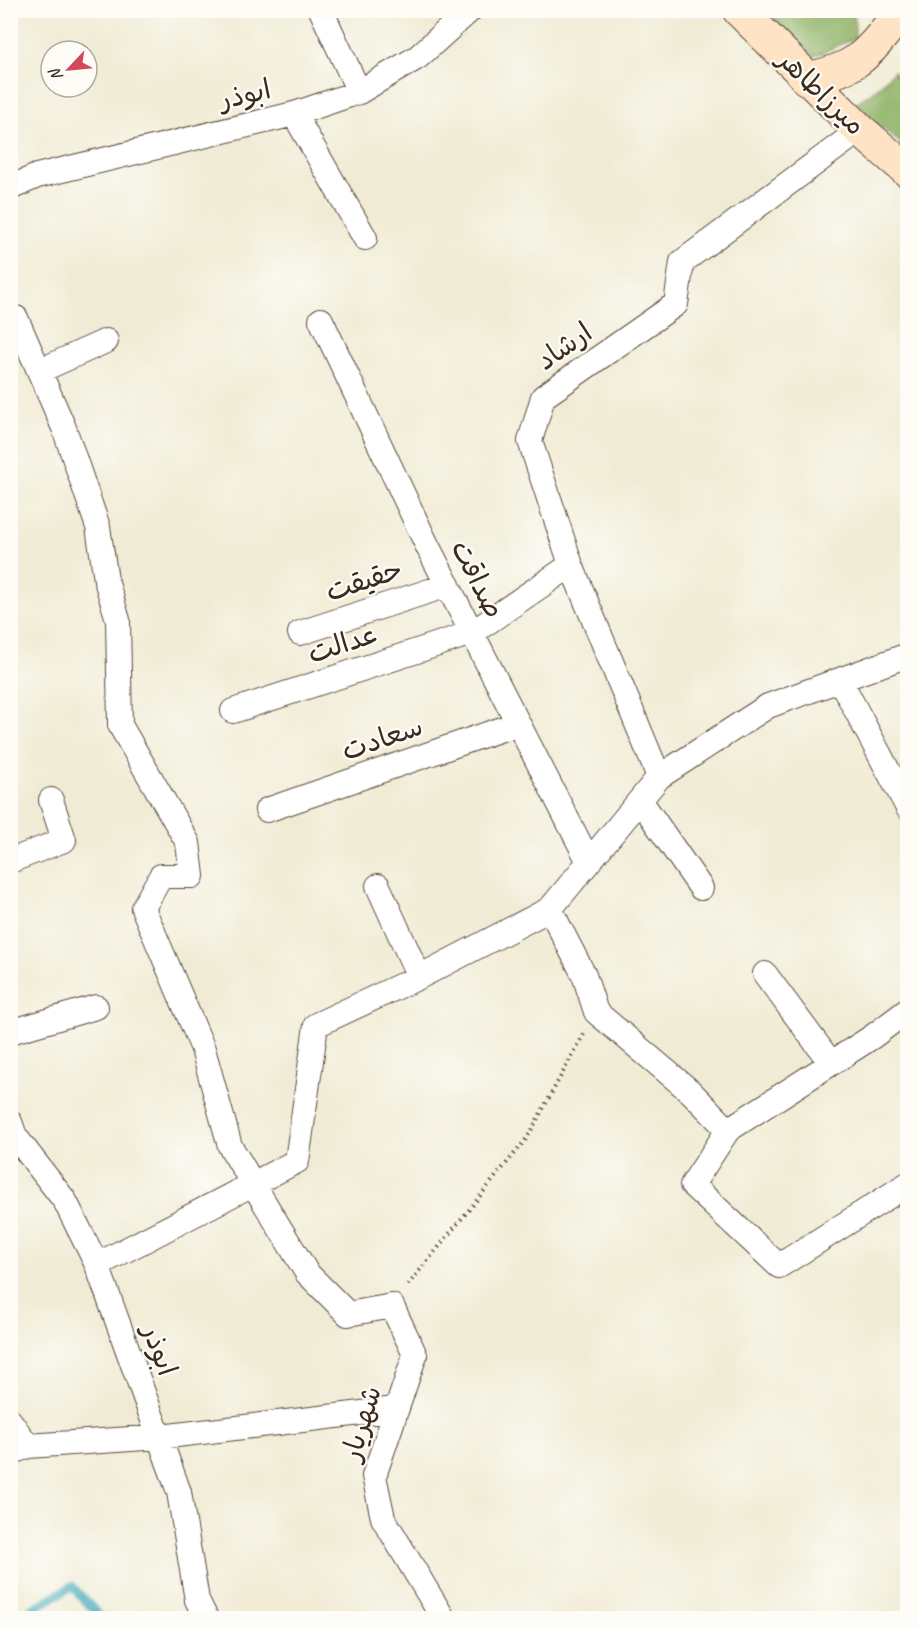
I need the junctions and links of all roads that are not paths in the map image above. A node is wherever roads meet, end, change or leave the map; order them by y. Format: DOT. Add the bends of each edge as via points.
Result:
graph roads {
  1 [pos="321,10"];
  2 [pos="470,10"];
  3 [pos="739,10"];
  4 [pos="894,28"];
  5 [pos="807,78"];
  6 [pos="359,92"];
  7 [pos="294,114"];
  8 [pos="860,130"];
  9 [pos="908,171"];
  10 [pos="10,188"];
  11 [pos="365,238"];
  12 [pos="10,320"];
  13 [pos="321,320"];
  14 [pos="105,341"];
  15 [pos="39,371"];
  16 [pos="571,566"];
  17 [pos="448,585"];
  18 [pos="300,633"];
  19 [pos="472,633"];
  20 [pos="908,655"];
  21 [pos="840,680"];
  22 [pos="233,711"];
  23 [pos="516,724"];
  24 [pos="659,777"];
  25 [pos="51,800"];
  26 [pos="640,800"];
  27 [pos="908,808"];
  28 [pos="267,810"];
  29 [pos="10,861"];
  30 [pos="589,862"];
  31 [pos="378,886"];
  32 [pos="701,888"];
  33 [pos="550,909"];
  34 [pos="765,974"];
  35 [pos="419,977"];
  36 [pos="96,1007"];
  37 [pos="908,1010"];
  38 [pos="10,1032"];
  39 [pos="831,1063"];
  40 [pos="10,1122"];
  41 [pos="728,1130"];
  42 [pos="253,1184"];
  43 [pos="908,1184"];
  44 [pos="97,1265"];
  45 [pos="395,1409"];
  46 [pos="10,1421"];
  47 [pos="160,1437"];
  48 [pos="19,1449"];
  49 [pos="206,1618"];
  50 [pos="443,1618"];
  1 -- 6 [label="street"];
  2 -- 6 [label="street, ابوذر" via="418,57"];
  3 -- 5 [label="main road, میرزاطاهر"];
  4 -- 5 [label="main road" via="856,63 837,73"];
  5 -- 8 [label="main road, میرزاطاهر"];
  6 -- 7 [label="street, ابوذر"];
  7 -- 10 [label="street, ابوذر" via="37,176"];
  7 -- 11 [label="street"];
  8 -- 9 [label="main road, میرزاطاهر"];
  8 -- 16 [label="street, ارشاد" via="682,262 676,304 543,397 530,441"];
  12 -- 15 [label="street" via="16,318"];
  13 -- 17 [label="street, صداقت"];
  14 -- 15 [label="street"];
  15 -- 42 [label="street" via="64,428 98,527 106,580 118,620 120,725 188,843 192,876 161,876 143,908 202,1049 230,1146"];
  16 -- 19 [label="street, عدالت"];
  16 -- 24 [label="street, ارشاد"];
  17 -- 18 [label="street, حقیقت"];
  17 -- 19 [label="street, صداقت"];
  19 -- 22 [label="street, عدالت"];
  19 -- 23 [label="street, صداقت"];
  20 -- 21 [label="street"];
  21 -- 24 [label="street" via="768,706"];
  21 -- 27 [label="street"];
  23 -- 28 [label="street, سعادت"];
  23 -- 30 [label="street, صداقت"];
  24 -- 26 [label="street"];
  25 -- 29 [label="street" via="64,840"];
  26 -- 30 [label="street"];
  26 -- 32 [label="street"];
  30 -- 33 [label="street"];
  31 -- 35 [label="street"];
  33 -- 35 [label="street"];
  33 -- 41 [label="street" via="584,975 596,1012 691,1092"];
  34 -- 39 [label="street"];
  35 -- 42 [label="street" via="316,1025 297,1161"];
  36 -- 38 [label="street"];
  37 -- 39 [label="street"];
  39 -- 41 [label="street"];
  40 -- 44 [label="street, ابوذر" via="15,1136 65,1201"];
  41 -- 43 [label="street" via="692,1185 779,1266"];
  42 -- 44 [label="street"];
  42 -- 45 [label="street, شهریار" via="307,1273 348,1314 392,1306 415,1355"];
  44 -- 47 [label="street, ابوذر"];
  45 -- 47 [label="street"];
  45 -- 50 [label="street, شهریار" via="374,1476 383,1518"];
  46 -- 48 [label="street"];
  47 -- 48 [label="street"];
  47 -- 49 [label="street, ابوذر" via="179,1492 197,1600"];
}
